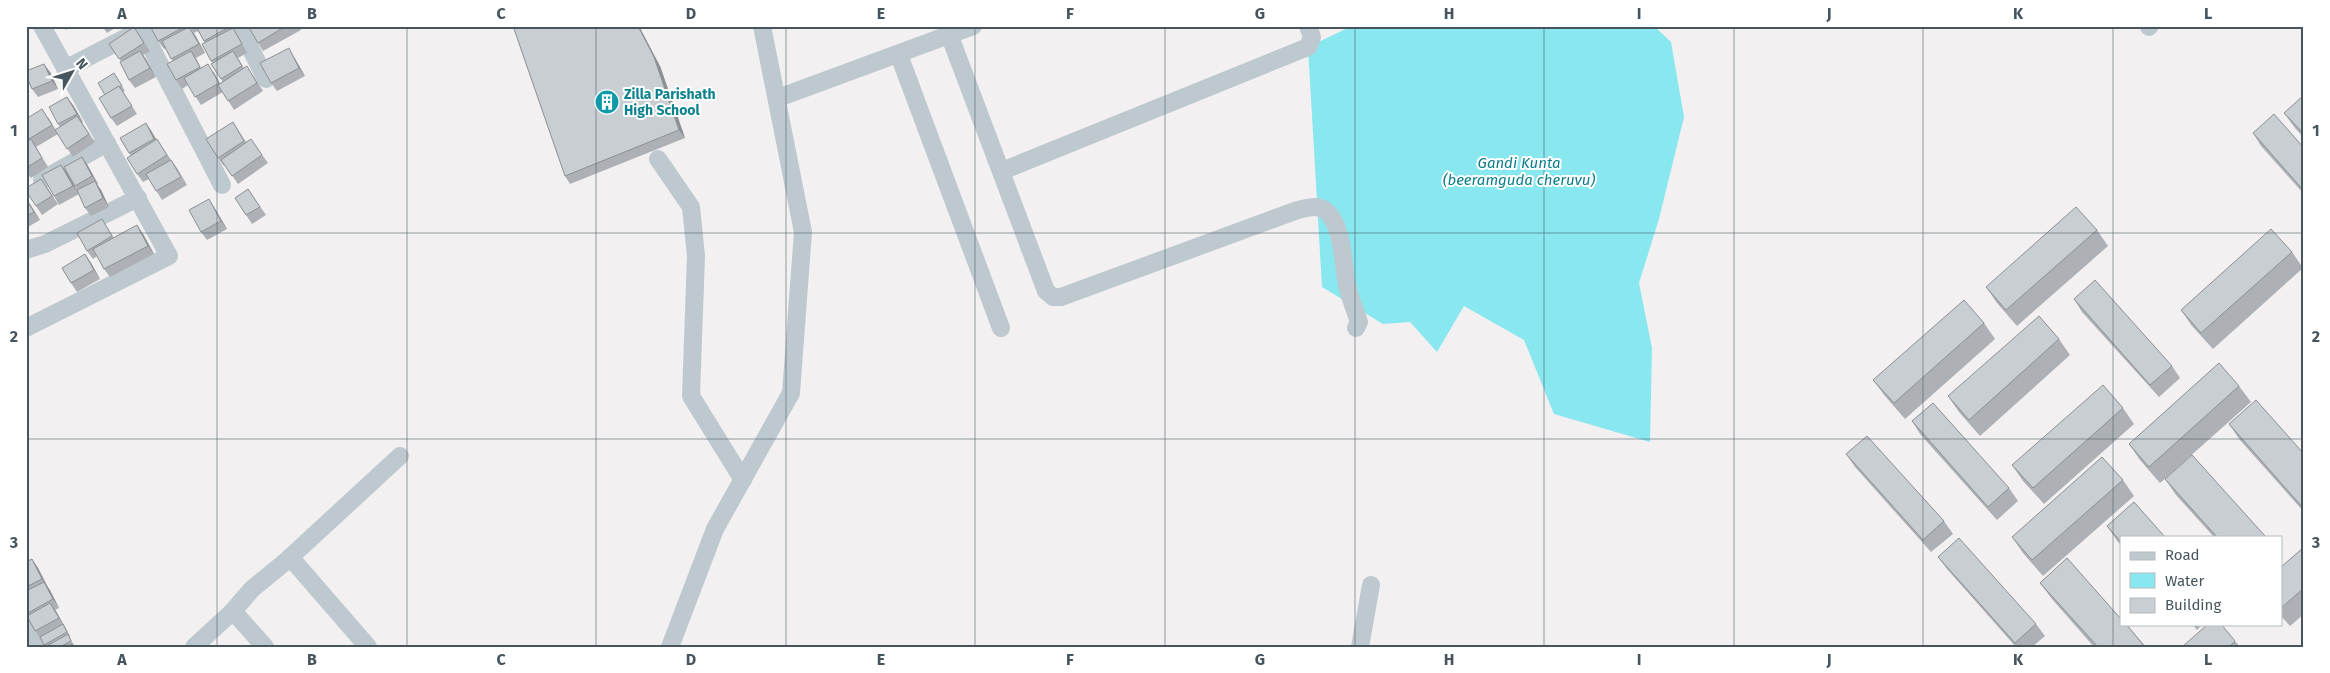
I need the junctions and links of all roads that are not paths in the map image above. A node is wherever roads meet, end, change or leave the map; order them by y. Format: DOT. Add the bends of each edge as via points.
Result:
graph roads {
  1 [pos="42,26"];
  2 [pos="239,26"];
  3 [pos="762,26"];
  4 [pos="973,26"];
  5 [pos="1308,26"];
  6 [pos="143,27"];
  7 [pos="948,31"];
  8 [pos="899,55"];
  9 [pos="65,69"];
  10 [pos="266,79"];
  11 [pos="78,91"];
  12 [pos="778,98"];
  13 [pos="61,101"];
  14 [pos="107,144"];
  15 [pos="658,159"];
  16 [pos="1002,171"];
  17 [pos="222,185"];
  18 [pos="27,189"];
  19 [pos="138,198"];
  20 [pos="26,250"];
  21 [pos="26,328"];
  22 [pos="1001,328"];
  23 [pos="1356,328"];
  24 [pos="400,456"];
  25 [pos="743,480"];
  26 [pos="290,557"];
  27 [pos="1371,585"];
  28 [pos="233,611"];
  29 [pos="26,626"];
  30 [pos="38,647"];
  31 [pos="194,647"];
  32 [pos="265,647"];
  33 [pos="368,647"];
  34 [pos="670,647"];
  35 [pos="1360,647"];
  1 -- 9 [label="street"];
  2 -- 10 [label="street"];
  3 -- 12 [label="street"];
  4 -- 7 [label="street"];
  5 -- 16 [label="street" via="1312,37 1308,48"];
  6 -- 9 [label="street"];
  6 -- 17 [label="street"];
  7 -- 8 [label="street"];
  7 -- 16 [label="street"];
  8 -- 12 [label="street"];
  8 -- 22 [label="street"];
  9 -- 11 [label="street"];
  11 -- 13 [label="street"];
  11 -- 14 [label="street"];
  12 -- 25 [label="street" via="802,232 791,393"];
  14 -- 18 [label="street"];
  14 -- 19 [label="street"];
  15 -- 25 [label="street" via="691,207 696,256 691,396"];
  16 -- 23 [label="street" via="1046,291 1053,297 1061,297 1295,211 1319,208 1332,220 1338,237 1359,322"];
  19 -- 20 [label="street" via="45,244"];
  19 -- 21 [label="street" via="169,256"];
  24 -- 26 [label="street"];
  25 -- 34 [label="street" via="715,529"];
  26 -- 28 [label="street" via="252,588"];
  26 -- 33 [label="street"];
  27 -- 35 [label="street"];
  28 -- 31 [label="street"];
  28 -- 32 [label="street"];
  29 -- 30 [label="street"];
}
